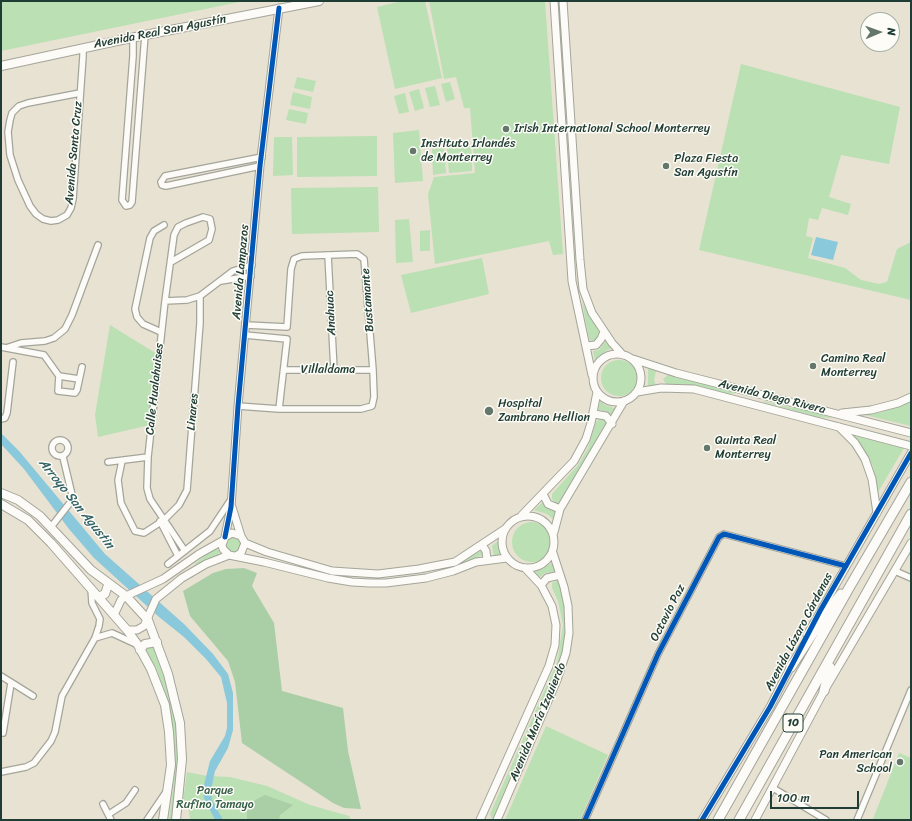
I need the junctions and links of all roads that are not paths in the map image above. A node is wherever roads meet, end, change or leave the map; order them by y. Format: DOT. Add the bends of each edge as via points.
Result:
graph roads {
  1 [pos="319,1"];
  2 [pos="554,1"];
  3 [pos="563,1"];
  4 [pos="278,8"];
  5 [pos="145,35"];
  6 [pos="133,38"];
  7 [pos="83,48"];
  8 [pos="1,66"];
  9 [pos="80,93"];
  10 [pos="128,125"];
  11 [pos="137,125"];
  12 [pos="262,157"];
  13 [pos="260,166"];
  14 [pos="206,168"];
  15 [pos="207,177"];
  16 [pos="164,226"];
  17 [pos="98,244"];
  18 [pos="328,255"];
  19 [pos="171,262"];
  20 [pos="252,265"];
  21 [pos="251,276"];
  22 [pos="221,281"];
  23 [pos="200,296"];
  24 [pos="165,301"];
  25 [pos="246,325"];
  26 [pos="161,332"];
  27 [pos="604,332"];
  28 [pos="245,335"];
  29 [pos="586,346"];
  30 [pos="4,347"];
  31 [pos="623,355"];
  32 [pos="633,359"];
  33 [pos="13,362"];
  34 [pos="82,367"];
  35 [pos="284,370"];
  36 [pos="334,370"];
  37 [pos="373,370"];
  38 [pos="592,375"];
  39 [pos="59,376"];
  40 [pos="79,379"];
  41 [pos="597,392"];
  42 [pos="637,392"];
  43 [pos="911,397"];
  44 [pos="624,401"];
  45 [pos="238,406"];
  46 [pos="279,409"];
  47 [pos="594,414"];
  48 [pos="837,414"];
  49 [pos="1,419"];
  50 [pos="612,424"];
  51 [pos="839,427"];
  52 [pos="911,433"];
  53 [pos="911,446"];
  54 [pos="911,453"];
  55 [pos="63,457"];
  56 [pos="148,457"];
  57 [pos="122,461"];
  58 [pos="911,461"];
  59 [pos="108,462"];
  60 [pos="904,466"];
  61 [pos="911,482"];
  62 [pos="1,493"];
  63 [pos="543,494"];
  64 [pos="232,498"];
  65 [pos="1,504"];
  66 [pos="231,507"];
  67 [pos="560,508"];
  68 [pos="877,513"];
  69 [pos="911,514"];
  70 [pos="522,515"];
  71 [pos="162,521"];
  72 [pos="51,527"];
  73 [pos="505,529"];
  74 [pos="554,532"];
  75 [pos="224,538"];
  76 [pos="243,540"];
  77 [pos="911,543"];
  78 [pos="482,545"];
  79 [pos="185,551"];
  80 [pos="553,553"];
  81 [pos="233,555"];
  82 [pos="178,556"];
  83 [pos="508,558"];
  84 [pos="487,560"];
  85 [pos="168,564"];
  86 [pos="846,566"];
  87 [pos="525,568"];
  88 [pos="895,571"];
  89 [pos="560,575"];
  90 [pos="911,578"];
  91 [pos="108,585"];
  92 [pos="541,585"];
  93 [pos="91,588"];
  94 [pos="848,588"];
  95 [pos="126,596"];
  96 [pos="98,597"];
  97 [pos="114,615"];
  98 [pos="148,620"];
  99 [pos="848,627"];
  100 [pos="127,630"];
  101 [pos="95,638"];
  102 [pos="157,642"];
  103 [pos="139,648"];
  104 [pos="791,667"];
  105 [pos="1,676"];
  106 [pos="11,683"];
  107 [pos="911,690"];
  108 [pos="824,691"];
  109 [pos="33,696"];
  110 [pos="3,733"];
  111 [pos="1,772"];
  112 [pos="773,788"];
  113 [pos="135,790"];
  114 [pos="168,790"];
  115 [pos="103,804"];
  116 [pos="109,814"];
  117 [pos="482,819"];
  118 [pos="111,820"];
  119 [pos="147,820"];
  120 [pos="163,820"];
  121 [pos="176,820"];
  122 [pos="497,820"];
  123 [pos="585,820"];
  124 [pos="702,820"];
  125 [pos="718,820"];
  126 [pos="739,820"];
  127 [pos="755,820"];
  128 [pos="826,820"];
  129 [pos="857,820"];
  1 -- 4 [label="main road, Avenida Real San Agustín"];
  2 -- 29 [label="street" via="572,281"];
  3 -- 27 [label="street" via="581,275 587,302"];
  4 -- 5 [label="main road, Avenida Real San Agustín"];
  4 -- 12 [label="street, Avenida Lampazos"];
  5 -- 6 [label="main road, Avenida Real San Agustín"];
  5 -- 11 [label="street"];
  6 -- 7 [label="main road, Avenida Real San Agustín"];
  6 -- 10 [label="street" via="134,56"];
  7 -- 8 [label="main road, Avenida Real San Agustín"];
  7 -- 9 [label="street, Avenida Santa Cruz"];
  9 -- 9 [label="street, Avenida Santa Cruz" via="71,208 67,215 58,220 43,219 30,206 10,155 8,132 12,113 18,106 28,103"];
  10 -- 11 [label="street"];
  10 -- 11 [label="street" via="122,200 126,206 132,202"];
  12 -- 13 [label="street, Avenida Lampazos"];
  12 -- 14 [label="street"];
  13 -- 15 [label="street"];
  13 -- 20 [label="street, Avenida Lampazos"];
  14 -- 15 [label="street"];
  14 -- 15 [label="street" via="164,176 161,182 166,186"];
  16 -- 26 [label="street" via="154,231 150,238 135,309 143,324"];
  17 -- 30 [label="street" via="65,329 54,338 45,341"];
  18 -- 25 [label="street, Bustamante" via="302,256 292,261 287,327"];
  18 -- 36 [label="street, Anahuac"];
  18 -- 37 [label="street, Bustamante" via="357,254 364,259"];
  19 -- 19 [label="street, Calle Hualahuises" via="209,240 212,229 210,219 199,218 178,227 174,235"];
  19 -- 24 [label="street, Calle Hualahuises"];
  20 -- 21 [label="street, Avenida Lampazos"];
  20 -- 22 [label="street" via="233,271"];
  21 -- 22 [label="street"];
  21 -- 25 [label="street, Avenida Lampazos"];
  22 -- 23 [label="street"];
  23 -- 24 [label="street" via="187,300"];
  23 -- 71 [label="street, Linares" via="187,490 182,501"];
  24 -- 26 [label="street, Calle Hualahuises"];
  25 -- 28 [label="street, Avenida Lampazos"];
  26 -- 56 [label="street, Calle Hualahuises"];
  27 -- 29 [label="street" via="596,345"];
  27 -- 31 [label="street"];
  28 -- 35 [label="street" via="287,339"];
  28 -- 45 [label="street, Avenida Lampazos"];
  29 -- 38 [label="street"];
  30 -- 39 [label="street" via="44,355"];
  31 -- 32 [label="street"];
  31 -- 38 [label="street" via="607,356 596,365"];
  32 -- 42 [label="street" via="641,377"];
  32 -- 48 [label="street, Avenida Diego Rivera" via="676,373"];
  33 -- 49 [label="street" via="7,413 5,418"];
  34 -- 40 [label="street"];
  35 -- 36 [label="street, Villaldama"];
  35 -- 46 [label="street"];
  36 -- 37 [label="street, Villaldama"];
  37 -- 46 [label="street, Bustamante" via="374,401 369,408"];
  38 -- 41 [label="street"];
  39 -- 40 [label="street"];
  39 -- 40 [label="street" via="57,389 60,392 76,392"];
  41 -- 44 [label="street" via="610,401"];
  41 -- 47 [label="street"];
  42 -- 44 [label="street"];
  42 -- 51 [label="street, Avenida Diego Rivera" via="661,388 694,389"];
  43 -- 48 [label="street" via="871,410"];
  44 -- 50 [label="street"];
  45 -- 46 [label="street, Bustamante"];
  45 -- 64 [label="street, Avenida Lampazos"];
  47 -- 50 [label="street" via="606,416"];
  47 -- 63 [label="street" via="586,439 574,461"];
  48 -- 52 [label="street, Avenida Diego Rivera"];
  50 -- 67 [label="street"];
  51 -- 53 [label="street, Avenida Diego Rivera"];
  51 -- 68 [label="street" via="855,443 865,459 872,479"];
  54 -- 60 [label="street, Avenida Lázaro Cárdenas"];
  55 -- 72 [label="street" via="73,495 70,505"];
  56 -- 57 [label="street"];
  56 -- 71 [label="street, Calle Hualahuises" via="148,495"];
  57 -- 59 [label="street"];
  57 -- 71 [label="street, Linares" via="118,480 119,495 135,531 144,533"];
  58 -- 60 [label="street"];
  60 -- 68 [label="street, Avenida Lázaro Cárdenas"];
  61 -- 94 [label="highway, Avenida Lázaro Cárdenas / 10"];
  62 -- 72 [label="main road" via="18,500"];
  63 -- 67 [label="street" via="548,504"];
  63 -- 70 [label="street"];
  64 -- 66 [label="street, Avenida Lampazos"];
  64 -- 79 [label="street" via="210,531"];
  65 -- 93 [label="main road" via="32,524"];
  66 -- 75 [label="street, Avenida Lampazos"];
  66 -- 76 [label="street, Avenida Lampazos"];
  67 -- 74 [label="street"];
  68 -- 86 [label="street, Avenida Lázaro Cárdenas"];
  69 -- 99 [label="highway, 10"];
  70 -- 73 [label="street" via="509,523"];
  70 -- 74 [label="street" via="539,518"];
  71 -- 79 [label="street, Calle Hualahuises"];
  71 -- 82 [label="street, Calle Hualahuises"];
  72 -- 91 [label="main road"];
  73 -- 78 [label="street"];
  73 -- 83 [label="street" via="502,544 504,554"];
  74 -- 80 [label="street"];
  75 -- 76 [label="street" via="232,533"];
  75 -- 81 [label="street" via="223,549"];
  75 -- 95 [label="street" via="158,582"];
  76 -- 78 [label="street" via="267,552 312,566 364,574 444,565 455,562"];
  76 -- 81 [label="street" via="241,553"];
  77 -- 88 [label="street"];
  78 -- 84 [label="street"];
  79 -- 82 [label="street"];
  80 -- 87 [label="street" via="543,564"];
  80 -- 89 [label="street, Avenida María Izquierdo"];
  81 -- 84 [label="street" via="328,578 364,583 426,578"];
  81 -- 98 [label="street" via="192,571 167,589 155,601"];
  82 -- 85 [label="street"];
  83 -- 84 [label="street"];
  83 -- 87 [label="street"];
  86 -- 104 [label="street, Avenida Lázaro Cárdenas"];
  86 -- 123 [label="street, Octavio Paz" via="720,535 658,654"];
  87 -- 92 [label="street, Avenida María Izquierdo"];
  88 -- 90 [label="street"];
  88 -- 108 [label="street"];
  89 -- 92 [label="street" via="547,578"];
  89 -- 122 [label="street, Avenida María Izquierdo" via="567,597 569,622 564,658"];
  91 -- 95 [label="main road"];
  91 -- 96 [label="main road" via="105,594"];
  92 -- 117 [label="street, Avenida María Izquierdo" via="554,616 553,651"];
  93 -- 96 [label="main road"];
  93 -- 101 [label="street" via="92,603 100,621"];
  94 -- 104 [label="highway" via="833,603"];
  94 -- 125 [label="highway, Avenida Lázaro Cárdenas / 10"];
  95 -- 97 [label="street" via="121,600"];
  95 -- 98 [label="main road"];
  96 -- 97 [label="main road"];
  97 -- 100 [label="main road"];
  98 -- 100 [label="street" via="141,629"];
  98 -- 102 [label="main road"];
  99 -- 108 [label="highway" via="828,674"];
  99 -- 126 [label="highway, 10"];
  100 -- 103 [label="main road"];
  101 -- 103 [label="street" via="112,633"];
  101 -- 111 [label="street" via="62,696 57,726 51,741 34,762 26,767"];
  102 -- 103 [label="main road"];
  102 -- 121 [label="main road" via="171,686 180,729 182,759"];
  103 -- 114 [label="main road" via="156,680 166,711 170,748"];
  104 -- 124 [label="street, Avenida Lázaro Cárdenas"];
  105 -- 106 [label="street"];
  106 -- 109 [label="street"];
  106 -- 110 [label="street"];
  107 -- 129 [label="street"];
  108 -- 112 [label="street"];
  112 -- 127 [label="street"];
  112 -- 128 [label="street"];
  113 -- 116 [label="street" via="126,803"];
  114 -- 119 [label="street"];
  114 -- 120 [label="main road"];
  115 -- 116 [label="street"];
  116 -- 118 [label="street"];
}
